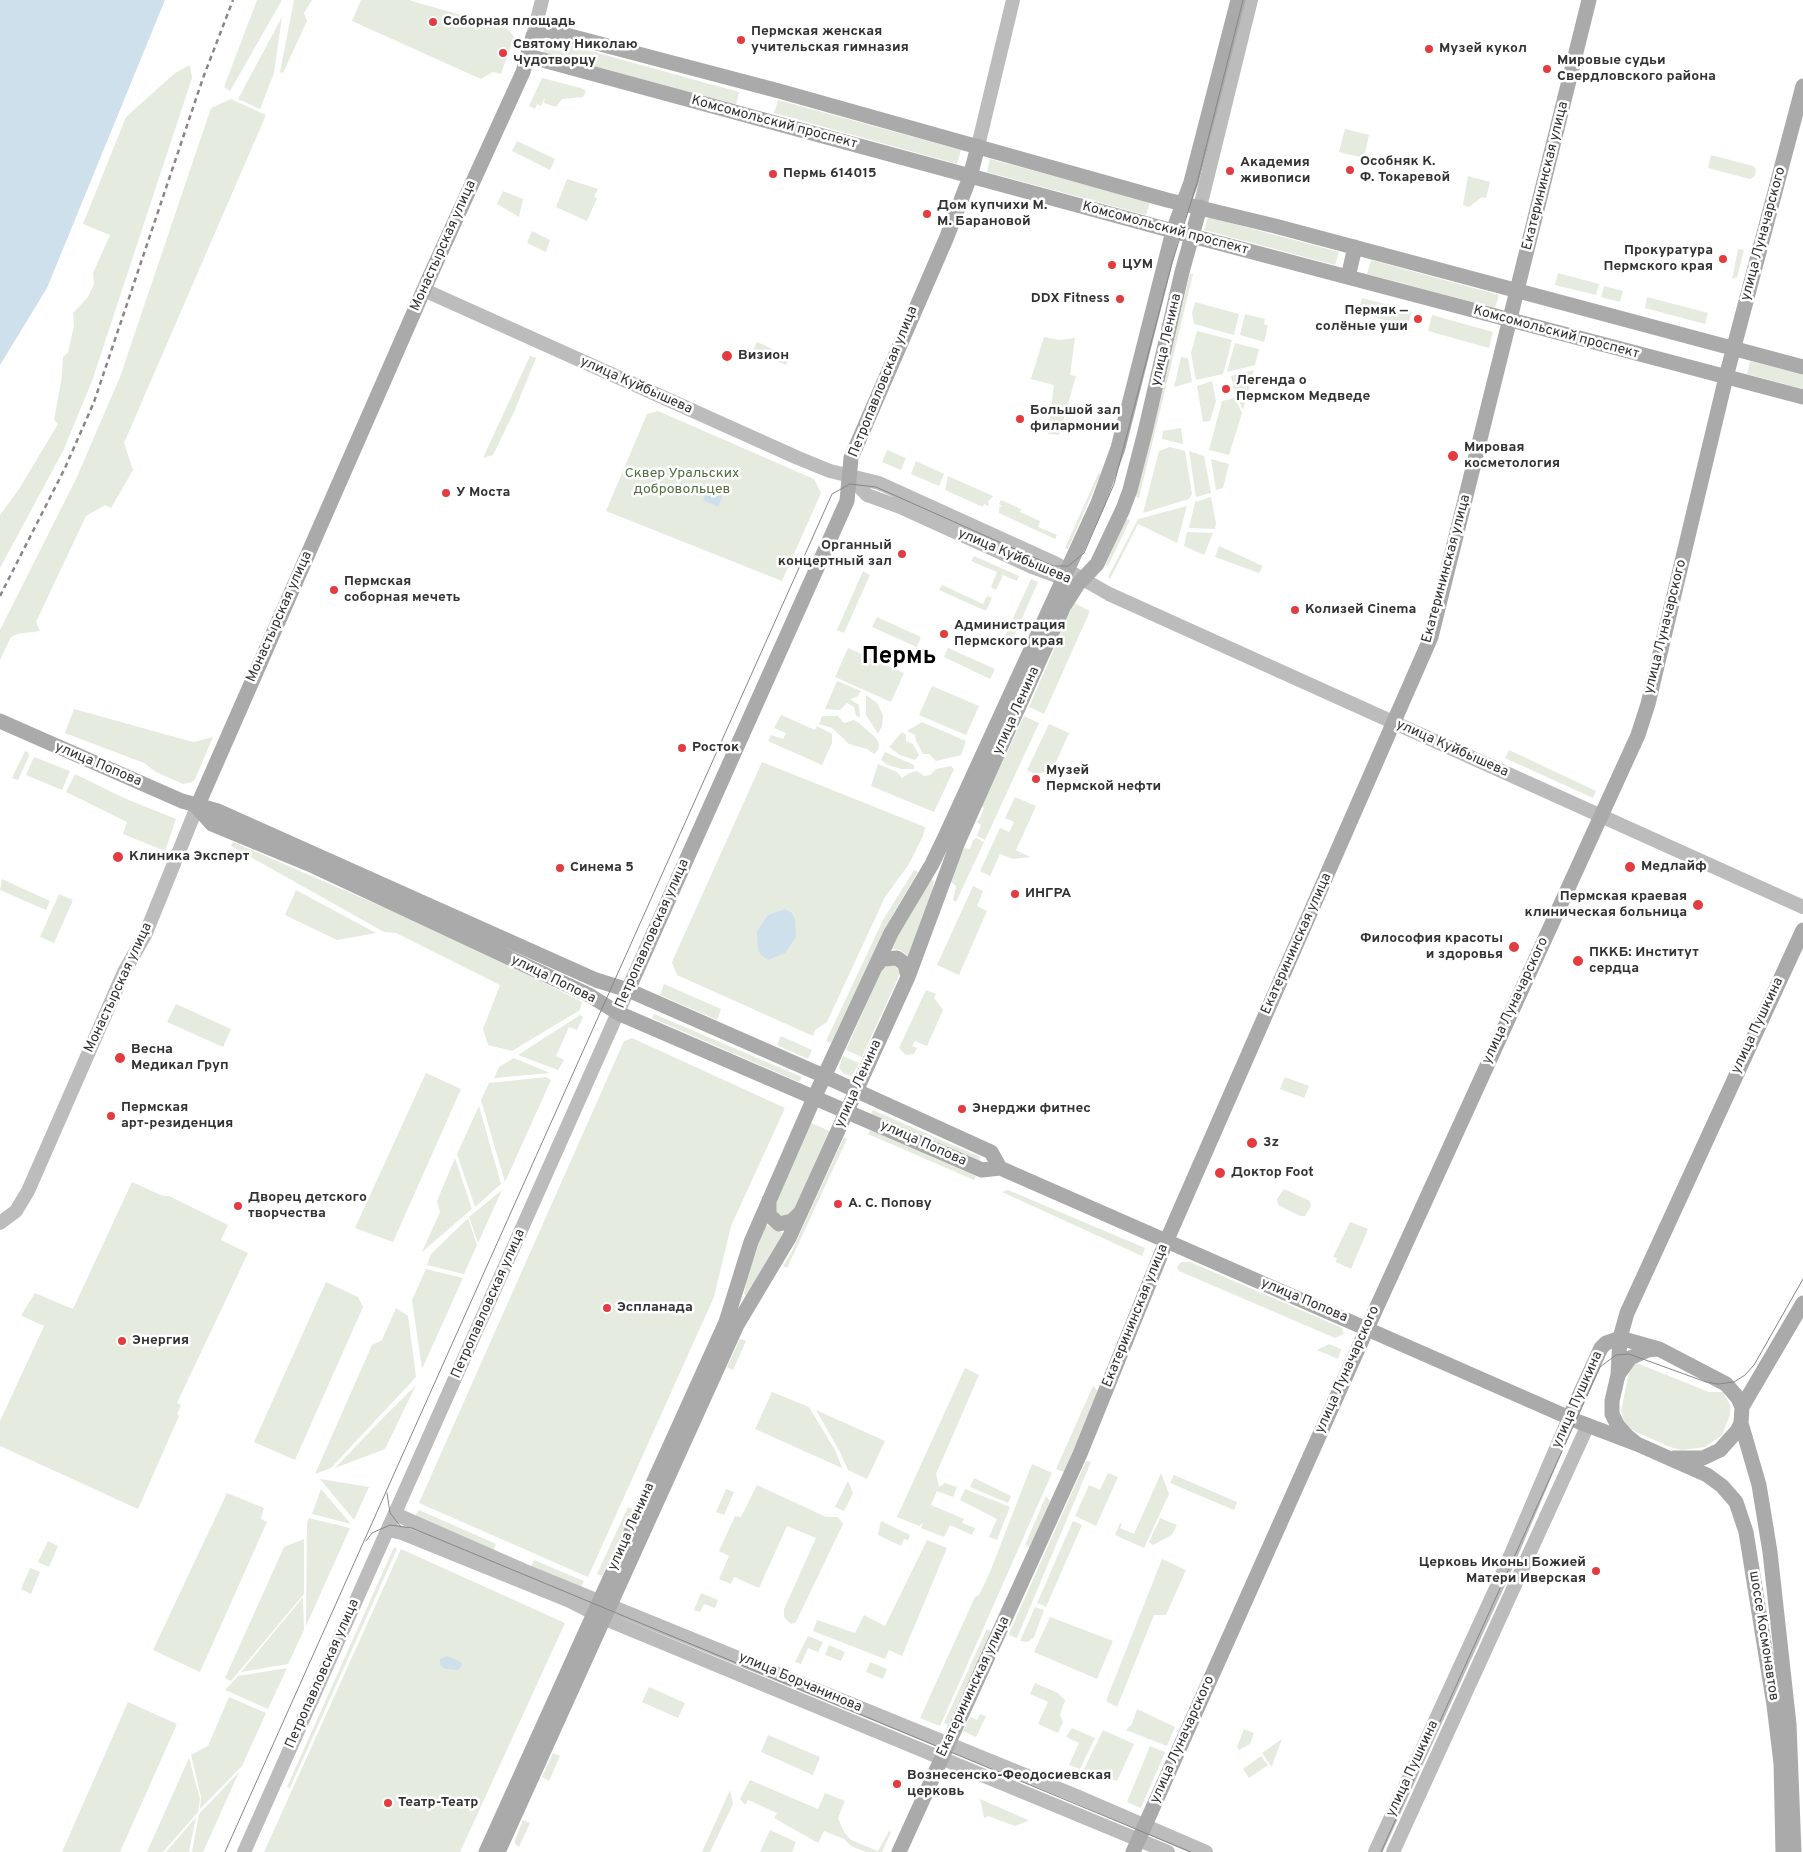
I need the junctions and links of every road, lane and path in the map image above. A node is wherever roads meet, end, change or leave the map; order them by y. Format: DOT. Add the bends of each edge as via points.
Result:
graph roads {
  1 [pos="542,0"];
  2 [pos="1013,0"];
  3 [pos="1238,0"];
  4 [pos="1251,0"];
  5 [pos="1589,0"];
  6 [pos="539,29"];
  7 [pos="528,56"];
  8 [pos="1803,86"];
  9 [pos="978,146"];
  10 [pos="970,177"];
  11 [pos="1184,203"];
  12 [pos="1200,207"];
  13 [pos="1173,231"];
  14 [pos="1191,236"];
  15 [pos="1355,247"];
  16 [pos="1348,278"];
  17 [pos="424,290"];
  18 [pos="1518,291"];
  19 [pos="1510,320"];
  20 [pos="1734,349"];
  21 [pos="1803,367"];
  22 [pos="1726,377"];
  23 [pos="1803,397"];
  24 [pos="850,477"];
  25 [pos="867,495"];
  26 [pos="841,513"];
  27 [pos="1062,570"];
  28 [pos="1080,582"];
  29 [pos="0,721"];
  30 [pos="1394,724"];
  31 [pos="197,807"];
  32 [pos="1601,816"];
  33 [pos="1803,907"];
  34 [pos="1803,930"];
  35 [pos="876,966"];
  36 [pos="908,977"];
  37 [pos="628,990"];
  38 [pos="618,1013"];
  39 [pos="824,1076"];
  40 [pos="855,1092"];
  41 [pos="814,1098"];
  42 [pos="847,1111"];
  43 [pos="1000,1168"];
  44 [pos="769,1198"];
  45 [pos="801,1212"];
  46 [pos="0,1223"];
  47 [pos="1166,1242"];
  48 [pos="1803,1303"];
  49 [pos="1367,1329"];
  50 [pos="1620,1338"];
  51 [pos="1659,1349"];
  52 [pos="1618,1375"];
  53 [pos="1742,1407"];
  54 [pos="1569,1418"];
  55 [pos="1741,1423"];
  56 [pos="1588,1425"];
  57 [pos="1637,1444"];
  58 [pos="1670,1458"];
  59 [pos="395,1514"];
  60 [pos="388,1530"];
  61 [pos="601,1609"];
  62 [pos="947,1744"];
  63 [pos="941,1758"];
  64 [pos="1145,1826"];
  65 [pos="1136,1846"];
  66 [pos="244,1852"];
  67 [pos="486,1852"];
  68 [pos="498,1852"];
  69 [pos="899,1852"];
  70 [pos="1168,1852"];
  71 [pos="1206,1852"];
  72 [pos="1375,1852"];
  73 [pos="1393,1852"];
  74 [pos="1783,1852"];
  75 [pos="1794,1852"];
  1 -- 6 [label="main road, Монастырская улица"];
  2 -- 9 [label="main road, Петропавловская улица"];
  3 -- 11 [label="main road, улица Ленина"];
  4 -- 12 [label="main road, улица Ленина"];
  5 -- 18 [label="main road, Екатерининская улица"];
  6 -- 7 [label="main road, Монастырская улица"];
  6 -- 9 [label="main road, Комсомольский проспект" via="779,90"];
  7 -- 10 [label="main road, Комсомольский проспект"];
  7 -- 17 [label="main road, Монастырская улица"];
  8 -- 20 [label="main road, улица Луначарского"];
  9 -- 10 [label="main road, Петропавловская улица"];
  9 -- 11 [label="main road, Комсомольский проспект"];
  10 -- 13 [label="main road, Комсомольский проспект"];
  10 -- 24 [label="main road, Петропавловская улица" via="851,458"];
  11 -- 12 [label="main road, Комсомольский проспект"];
  11 -- 13 [label="main road, улица Ленина"];
  12 -- 14 [label="main road, улица Ленина"];
  12 -- 15 [label="main road, Комсомольский проспект"];
  13 -- 14 [label="main road, Комсомольский проспект"];
  13 -- 27 [label="main road, улица Ленина" via="1118,448 1098,503 1074,555"];
  14 -- 16 [label="main road, Комсомольский проспект"];
  14 -- 28 [label="main road, улица Ленина" via="1130,490 1099,560"];
  15 -- 16 [label="main road"];
  15 -- 18 [label="main road, Комсомольский проспект"];
  16 -- 19 [label="main road, Комсомольский проспект"];
  17 -- 24 [label="main road, улица Куйбышева" via="798,458"];
  17 -- 31 [label="main road, Монастырская улица"];
  18 -- 19 [label="main road, Екатерининская улица"];
  18 -- 20 [label="main road, Комсомольский проспект"];
  19 -- 22 [label="main road, Комсомольский проспект"];
  19 -- 30 [label="main road, Екатерининская улица" via="1434,626"];
  20 -- 21 [label="main road, Комсомольский проспект"];
  20 -- 22 [label="main road, улица Луначарского"];
  22 -- 23 [label="main road, Комсомольский проспект"];
  22 -- 32 [label="main road, улица Луначарского" via="1648,704 1638,735"];
  24 -- 25 [label="main road, улица Куйбышева"];
  24 -- 26 [label="main road, Петропавловская улица" via="850,490"];
  24 -- 27 [label="main road, улица Куйбышева" via="879,483"];
  25 -- 26 [label="main road"];
  25 -- 27 [label="main road, улица Куйбышева" via="1032,567"];
  26 -- 37 [label="main road, Петропавловская улица"];
  27 -- 28 [label="main road, улица Куйбышева"];
  27 -- 35 [label="main road, улица Ленина" via="932,864 895,925"];
  28 -- 30 [label="main road, улица Куйбышева"];
  28 -- 36 [label="main road, улица Ленина" via="1064,606 958,842"];
  29 -- 31 [label="main road, улица Попова"];
  30 -- 32 [label="main road, улица Куйбышева"];
  30 -- 47 [label="main road, Екатерининская улица"];
  31 -- 37 [label="main road, улица Попова" via="218,811 596,980"];
  31 -- 38 [label="main road, улица Попова" via="212,824 309,864 589,996"];
  31 -- 46 [label="main road, Монастырская улица" via="145,935 124,972 28,1191 16,1211"];
  32 -- 33 [label="main road, улица Куйбышева"];
  32 -- 49 [label="main road, улица Луначарского"];
  34 -- 50 [label="main road, улица Пушкина" via="1627,1313"];
  35 -- 36 [label="main road" via="882,959 897,958 905,964"];
  35 -- 39 [label="main road, улица Ленина"];
  36 -- 40 [label="main road, улица Ленина"];
  37 -- 38 [label="main road, Петропавловская улица"];
  37 -- 39 [label="main road, улица Попова"];
  38 -- 41 [label="main road, улица Попова"];
  38 -- 59 [label="main road, Петропавловская улица"];
  39 -- 40 [label="main road, улица Попова"];
  39 -- 41 [label="main road, улица Ленина"];
  40 -- 42 [label="main road, улица Ленина"];
  40 -- 43 [label="main road, улица Попова" via="991,1152"];
  41 -- 42 [label="main road, улица Попова"];
  41 -- 44 [label="main road, улица Ленина"];
  42 -- 43 [label="main road, улица Попова" via="982,1170"];
  42 -- 45 [label="main road, улица Ленина"];
  43 -- 47 [label="main road, улица Попова"];
  44 -- 45 [label="main road" via="769,1215 779,1224 792,1222"];
  44 -- 61 [label="main road, улица Ленина" via="751,1242 726,1322"];
  45 -- 61 [label="main road, улица Ленина" via="776,1263 737,1325"];
  47 -- 49 [label="main road, улица Попова"];
  47 -- 62 [label="main road, Екатерининская улица" via="1080,1454"];
  48 -- 53 [label="main road"];
  49 -- 54 [label="main road, улица Попова"];
  49 -- 64 [label="main road, улица Луначарского"];
  50 -- 51 [label="main road"];
  50 -- 52 [label="main road"];
  50 -- 54 [label="main road, улица Пушкина" via="1601,1348"];
  51 -- 52 [label="main road" via="1630,1358"];
  51 -- 53 [label="main road" via="1726,1384"];
  52 -- 57 [label="main road" via="1612,1414 1618,1426"];
  53 -- 55 [label="main road"];
  54 -- 56 [label="main road, улица Попова"];
  54 -- 72 [label="main road, улица Пушкина" via="1502,1575"];
  55 -- 58 [label="main road" via="1720,1450 1703,1458"];
  55 -- 75 [label="main road, шоссе Космонавтов" via="1759,1485 1770,1552 1790,1724"];
  56 -- 57 [label="main road, улица Попова"];
  56 -- 73 [label="main road, улица Пушкина"];
  57 -- 58 [label="main road"];
  58 -- 74 [label="main road, шоссе Космонавтов" via="1722,1486 1736,1502 1746,1532 1781,1763"];
  59 -- 60 [label="main road, Петропавловская улица"];
  59 -- 61 [label="main road, улица Борчанинова"];
  60 -- 61 [label="main road, улица Борчанинова" via="402,1532"];
  60 -- 66 [label="main road, Петропавловская улица"];
  61 -- 62 [label="main road, улица Борчанинова"];
  61 -- 63 [label="main road, улица Борчанинова"];
  61 -- 67 [label="main road, улица Ленина"];
  61 -- 68 [label="main road, улица Ленина"];
  62 -- 63 [label="main road, Екатерининская улица"];
  62 -- 64 [label="main road, улица Борчанинова"];
  63 -- 65 [label="main road, улица Борчанинова"];
  63 -- 69 [label="main road, Екатерининская улица"];
  64 -- 65 [label="main road, улица Луначарского"];
  64 -- 71 [label="main road, улица Борчанинова"];
  65 -- 70 [label="main road, улица Борчанинова"];
}
